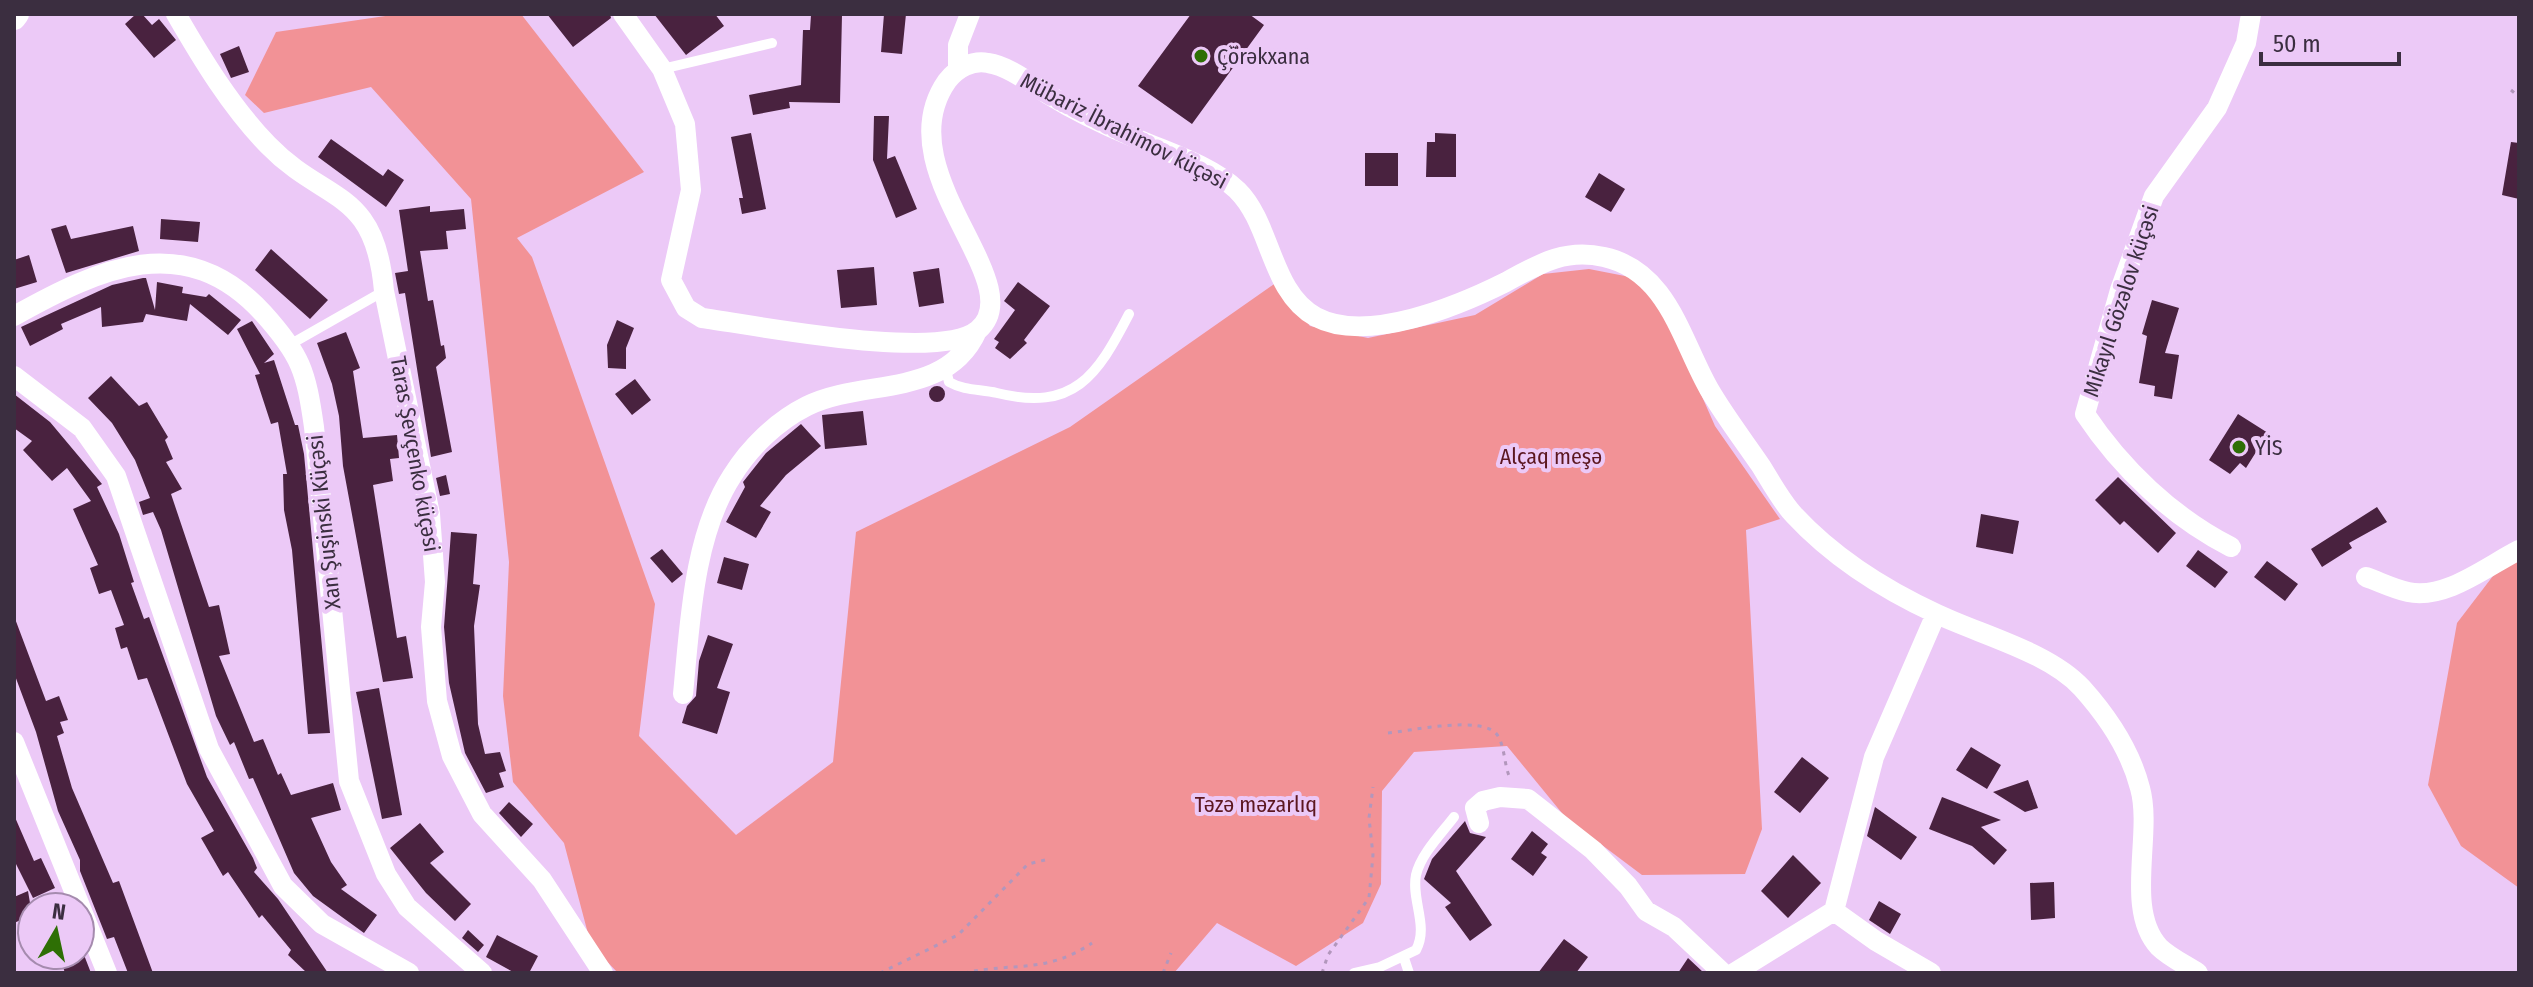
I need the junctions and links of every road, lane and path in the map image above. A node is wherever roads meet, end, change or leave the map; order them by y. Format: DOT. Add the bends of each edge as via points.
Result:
graph roads {
  1 [pos="176,14"];
  2 [pos="623,14"];
  3 [pos="970,14"];
  4 [pos="2251,14"];
  5 [pos="772,43"];
  6 [pos="958,68"];
  7 [pos="662,69"];
  8 [pos="2511,90"];
  9 [pos="2519,97"];
  10 [pos="384,291"];
  11 [pos="1129,314"];
  12 [pos="14,316"];
  13 [pos="977,331"];
  14 [pos="291,344"];
  15 [pos="946,370"];
  16 [pos="14,376"];
  17 [pos="2231,547"];
  18 [pos="2519,550"];
  19 [pos="2366,577"];
  20 [pos="1936,614"];
  21 [pos="683,694"];
  22 [pos="1388,733"];
  23 [pos="14,742"];
  24 [pos="1373,787"];
  25 [pos="1518,796"];
  26 [pos="1454,817"];
  27 [pos="1479,823"];
  28 [pos="1045,860"];
  29 [pos="1834,911"];
  30 [pos="1092,943"];
  31 [pos="1171,953"];
  32 [pos="1404,958"];
  33 [pos="107,973"];
  34 [pos="409,973"];
  35 [pos="482,973"];
  36 [pos="603,973"];
  37 [pos="880,973"];
  38 [pos="964,973"];
  39 [pos="1163,973"];
  40 [pos="1322,973"];
  41 [pos="1356,973"];
  42 [pos="1409,973"];
  43 [pos="1723,973"];
  44 [pos="1734,973"];
  45 [pos="1931,973"];
  46 [pos="2198,973"];
  1 -- 10 [label="street, Taras Şevçenko küçəsi" via="223,89 268,145 334,191 368,226 381,262"];
  2 -- 7 [label="street"];
  3 -- 6 [label="street" via="958,45"];
  4 -- 17 [label="street, Mikayıl Gözəlov küçəsi" via="2246,43 2217,108 2154,196 2120,290 2085,414 2110,452 2198,530"];
  5 -- 7 [label="lane"];
  6 -- 13 [label="street" via="934,107 930,130 938,179 991,285 985,319"];
  6 -- 20 [label="street, Mübariz İbrahimov küçəsi" via="993,63 1238,191 1292,295 1306,311 1339,326 1419,316 1550,258 1608,257 1631,268 1673,308 1708,387 1793,514 1862,574"];
  7 -- 13 [label="street" via="685,124 690,160 691,190 671,280 686,308 702,318 900,343 945,341"];
  8 -- 9 [label="path"];
  10 -- 14 [label="lane"];
  10 -- 36 [label="street, Taras Şevçenko küçəsi" via="430,514 437,701 452,756 482,814 542,880"];
  11 -- 15 [label="lane" via="1105,360 1090,378 1065,394 1025,399 972,391 949,382"];
  12 -- 14 [label="street, Xan Şuşinski Küçəsi" via="104,272 173,263 225,280"];
  13 -- 15 [label="street" via="966,352"];
  14 -- 35 [label="street, Xan Şuşinski Küçəsi" via="307,376 314,427 349,781 386,874 407,907"];
  15 -- 21 [label="street" via="809,405 760,440 731,477 704,547 694,582"];
  16 -- 34 [label="street" via="82,428 116,476 209,749 283,886 322,924"];
  18 -- 19 [label="street" via="2448,589 2427,593"];
  20 -- 29 [label="street" via="1874,757"];
  20 -- 46 [label="street, Mübariz İbrahimov küçəsi" via="2023,650 2077,682 2119,734 2142,792 2143,918 2159,947"];
  22 -- 25 [label="path" via="1472,723 1493,729"];
  23 -- 33 [label="street"];
  24 -- 40 [label="path" via="1369,898 1328,955"];
  25 -- 27 [label="street" via="1483,801 1475,808"];
  25 -- 43 [label="street" via="1564,824 1628,886 1646,911 1674,927"];
  26 -- 32 [label="lane" via="1417,872 1420,943"];
  28 -- 37 [label="path" via="1028,864 958,935"];
  29 -- 44 [label="street"];
  29 -- 45 [label="street"];
  30 -- 38 [label="path" via="1074,956 1040,967"];
  31 -- 39 [label="path"];
  32 -- 41 [label="lane"];
  32 -- 42 [label="lane"];
}
